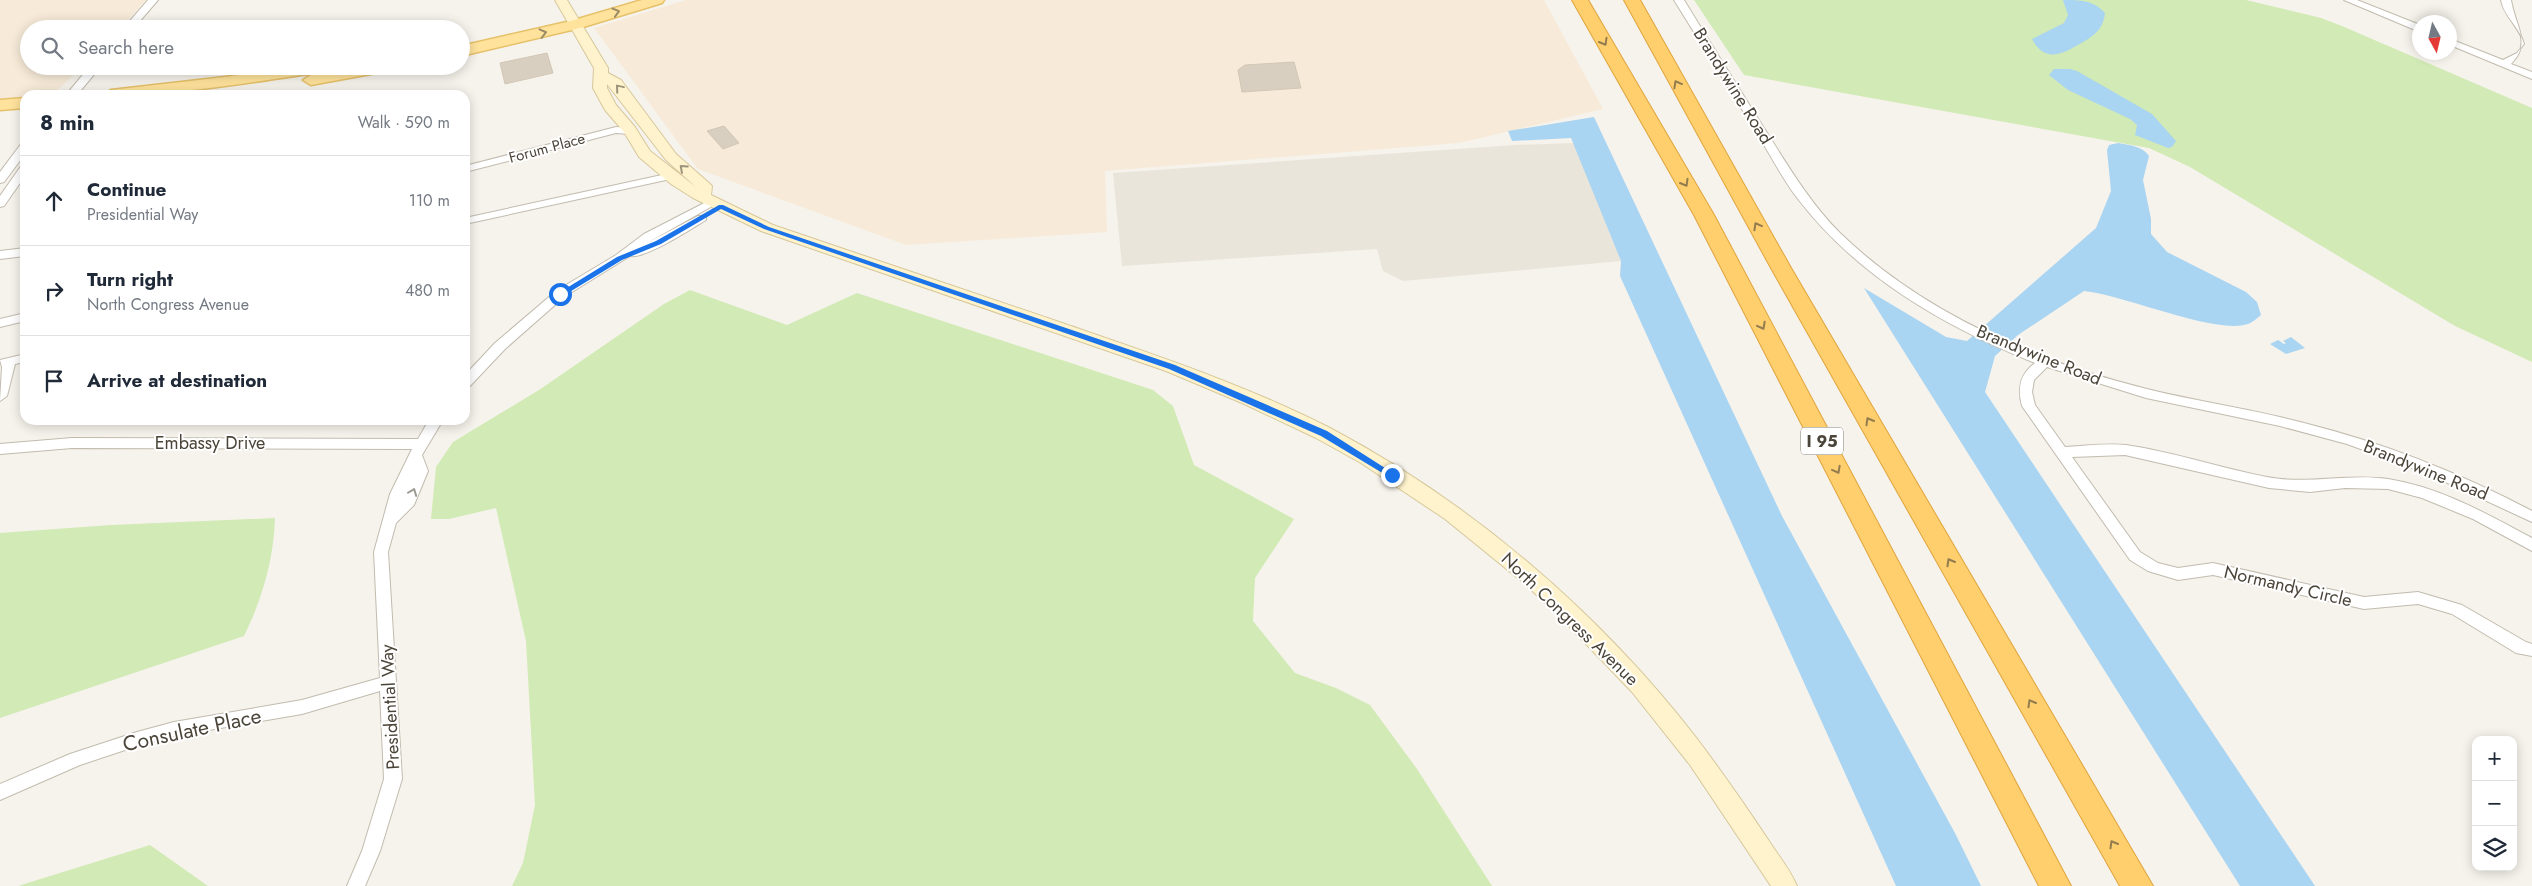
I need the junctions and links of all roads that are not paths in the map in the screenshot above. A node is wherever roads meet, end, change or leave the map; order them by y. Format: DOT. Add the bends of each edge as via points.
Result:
graph roads {
  1 [pos="153,0"];
  2 [pos="561,0"];
  3 [pos="616,0"];
  4 [pos="657,0"];
  5 [pos="1580,0"];
  6 [pos="1632,0"];
  7 [pos="1679,0"];
  8 [pos="2349,0"];
  9 [pos="2506,0"];
  10 [pos="572,19"];
  11 [pos="136,20"];
  12 [pos="2412,26"];
  13 [pos="470,38"];
  14 [pos="2457,45"];
  15 [pos="470,48"];
  16 [pos="2503,64"];
  17 [pos="88,75"];
  18 [pos="270,75"];
  19 [pos="335,75"];
  20 [pos="602,75"];
  21 [pos="2532,76"];
  22 [pos="75,90"];
  23 [pos="155,90"];
  24 [pos="250,90"];
  25 [pos="20,103"];
  26 [pos="0,105"];
  27 [pos="20,116"];
  28 [pos="0,118"];
  29 [pos="627,127"];
  30 [pos="650,128"];
  31 [pos="20,153"];
  32 [pos="470,160"];
  33 [pos="470,168"];
  34 [pos="20,175"];
  35 [pos="671,176"];
  36 [pos="0,180"];
  37 [pos="712,201"];
  38 [pos="0,204"];
  39 [pos="470,220"];
  40 [pos="20,244"];
  41 [pos="0,246"];
  42 [pos="20,253"];
  43 [pos="0,255"];
  44 [pos="20,320"];
  45 [pos="1,330"];
  46 [pos="20,359"];
  47 [pos="5,362"];
  48 [pos="2047,362"];
  49 [pos="470,378"];
  50 [pos="0,396"];
  51 [pos="433,425"];
  52 [pos="0,449"];
  53 [pos="418,449"];
  54 [pos="2061,452"];
  55 [pos="2532,517"];
  56 [pos="388,522"];
  57 [pos="2532,545"];
  58 [pos="2532,650"];
  59 [pos="388,682"];
  60 [pos="0,792"];
  61 [pos="356,886"];
  62 [pos="1785,886"];
  63 [pos="2055,886"];
  64 [pos="2137,886"];
  1 -- 11 [label="street"];
  2 -- 10 [label="street, North Congress Avenue"];
  3 -- 10 [label="main road"];
  10 -- 4 [label="main road, one-way"];
  5 -- 63 [label="highway, I 95, one-way" via="1704,215"];
  64 -- 6 [label="highway, I 95, one-way" via="1786,277"];
  7 -- 48 [label="street, Brandywine Road" via="1802,197 1832,232 1872,267 1923,302 1975,331"];
  8 -- 12 [label="street"];
  9 -- 16 [label="street" via="2510,15 2526,34 2529,44 2522,55"];
  10 -- 13 [label="main road"];
  15 -- 10 [label="main road, one-way"];
  10 -- 20 [label="street, North Congress Avenue"];
  14 -- 16 [label="street"];
  16 -- 21 [label="street"];
  17 -- 22 [label="street"];
  18 -- 23 [label="main road"];
  19 -- 24 [label="main road"];
  20 -- 29 [label="street, North Congress Avenue" via="600,88 610,107"];
  30 -- 20 [label="street, North Congress Avenue, one-way" via="616,83"];
  25 -- 26 [label="main road"];
  27 -- 28 [label="main road"];
  29 -- 30 [label="street" via="638,124"];
  29 -- 32 [label="street, Forum Place" via="611,122"];
  29 -- 33 [label="street, Forum Place"];
  29 -- 35 [label="street, North Congress Avenue" via="644,154"];
  37 -- 30 [label="street, North Congress Avenue, one-way" via="704,186 671,157"];
  31 -- 36 [label="street"];
  34 -- 38 [label="street"];
  35 -- 37 [label="street, North Congress Avenue" via="698,196"];
  35 -- 39 [label="street"];
  37 -- 49 [label="street" via="658,243 620,258 560,294 500,346"];
  37 -- 62 [label="street, North Congress Avenue" via="767,228 1172,367 1294,419 1371,461 1442,507 1525,571 1587,630 1678,734"];
  40 -- 41 [label="street"];
  42 -- 43 [label="street"];
  44 -- 45 [label="street"];
  46 -- 47 [label="street"];
  47 -- 50 [label="street"];
  48 -- 54 [label="street, Normandy Circle" via="2035,368 2028,377 2025,394 2029,406"];
  48 -- 55 [label="street, Brandywine Road" via="2144,393 2296,426 2367,446 2454,479"];
  51 -- 53 [label="street, Presidential Way"];
  52 -- 53 [label="street, Embassy Drive" via="72,443"];
  53 -- 56 [label="street, Presidential Way" via="401,468 385,506"];
  53 -- 56 [label="street" via="421,471 409,501"];
  54 -- 57 [label="street" via="2125,450 2269,483 2310,487 2345,483 2388,484 2426,494 2478,515"];
  54 -- 58 [label="street, Normandy Circle" via="2134,556 2153,567 2178,574 2213,569 2364,603 2418,598 2457,609 2522,648"];
  56 -- 59 [label="street, Presidential Way" via="381,552"];
  59 -- 60 [label="street, Consulate Place" via="302,707 174,729 128,742 76,759"];
  59 -- 61 [label="street, Presidential Way" via="393,779 371,851"];
}
